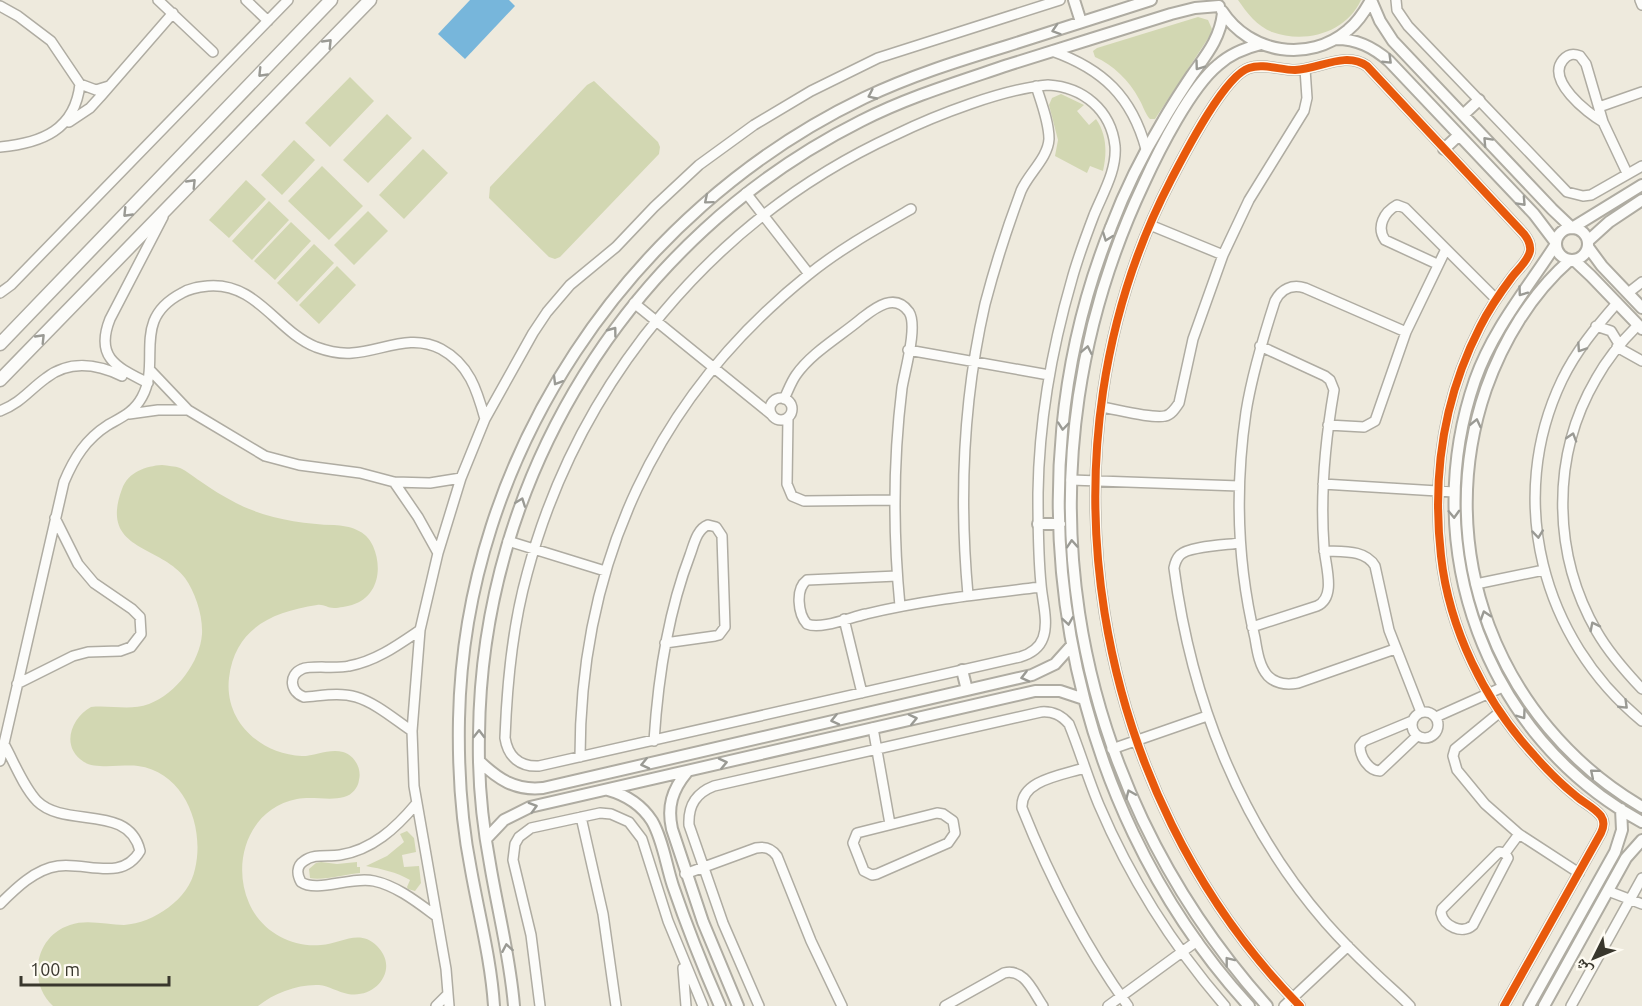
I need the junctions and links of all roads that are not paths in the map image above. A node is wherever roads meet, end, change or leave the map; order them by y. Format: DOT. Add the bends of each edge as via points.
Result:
graph roads {
  1 [pos="158,0"];
  2 [pos="246,0"];
  3 [pos="288,0"];
  4 [pos="331,0"];
  5 [pos="370,0"];
  6 [pos="1060,0"];
  7 [pos="1074,0"];
  8 [pos="1371,0"];
  9 [pos="1396,0"];
  10 [pos="1640,0"];
  11 [pos="1147,1"];
  12 [pos="1642,5"];
  13 [pos="0,6"];
  14 [pos="1219,6"];
  15 [pos="173,14"];
  16 [pos="268,21"];
  17 [pos="1081,22"];
  18 [pos="1336,39"];
  19 [pos="1261,44"];
  20 [pos="1052,51"];
  21 [pos="213,52"];
  22 [pos="1305,69"];
  23 [pos="80,84"];
  24 [pos="110,86"];
  25 [pos="1036,86"];
  26 [pos="1642,92"];
  27 [pos="1479,100"];
  28 [pos="1599,107"];
  29 [pos="1463,115"];
  30 [pos="1603,122"];
  31 [pos="64,124"];
  32 [pos="1459,135"];
  33 [pos="0,147"];
  34 [pos="1146,149"];
  35 [pos="1444,149"];
  36 [pos="1642,166"];
  37 [pos="1628,173"];
  38 [pos="1642,185"];
  39 [pos="726,186"];
  40 [pos="742,197"];
  41 [pos="1642,200"];
  42 [pos="166,209"];
  43 [pos="911,209"];
  44 [pos="764,215"];
  45 [pos="1150,225"];
  46 [pos="1572,228"];
  47 [pos="1556,243"];
  48 [pos="1588,244"];
  49 [pos="1446,249"];
  50 [pos="1223,255"];
  51 [pos="1572,260"];
  52 [pos="1437,264"];
  53 [pos="809,274"];
  54 [pos="1642,282"];
  55 [pos="0,293"];
  56 [pos="1628,293"];
  57 [pos="1496,299"];
  58 [pos="634,303"];
  59 [pos="1617,303"];
  60 [pos="1642,308"];
  61 [pos="656,321"];
  62 [pos="1596,326"];
  63 [pos="1640,327"];
  64 [pos="1406,332"];
  65 [pos="0,344"];
  66 [pos="1260,345"];
  67 [pos="1618,346"];
  68 [pos="908,350"];
  69 [pos="1642,361"];
  70 [pos="974,362"];
  71 [pos="109,366"];
  72 [pos="714,368"];
  73 [pos="150,370"];
  74 [pos="1049,375"];
  75 [pos="0,380"];
  76 [pos="147,386"];
  77 [pos="784,399"];
  78 [pos="1101,407"];
  79 [pos="188,410"];
  80 [pos="0,411"];
  81 [pos="129,414"];
  82 [pos="772,415"];
  83 [pos="788,417"];
  84 [pos="485,419"];
  85 [pos="1328,425"];
  86 [pos="461,478"];
  87 [pos="1071,480"];
  88 [pos="1095,481"];
  89 [pos="394,482"];
  90 [pos="1323,484"];
  91 [pos="1239,486"];
  92 [pos="1437,491"];
  93 [pos="1454,492"];
  94 [pos="894,500"];
  95 [pos="55,518"];
  96 [pos="1038,524"];
  97 [pos="1060,524"];
  98 [pos="508,541"];
  99 [pos="1240,543"];
  100 [pos="534,549"];
  101 [pos="1324,551"];
  102 [pos="438,553"];
  103 [pos="1544,570"];
  104 [pos="605,571"];
  105 [pos="897,576"];
  106 [pos="1476,584"];
  107 [pos="1041,587"];
  108 [pos="968,595"];
  109 [pos="900,606"];
  110 [pos="844,619"];
  111 [pos="1252,627"];
  112 [pos="420,630"];
  113 [pos="466,639"];
  114 [pos="486,641"];
  115 [pos="665,642"];
  116 [pos="1072,645"];
  117 [pos="1395,649"];
  118 [pos="962,670"];
  119 [pos="17,684"];
  120 [pos="1503,687"];
  121 [pos="1642,688"];
  122 [pos="967,690"];
  123 [pos="862,693"];
  124 [pos="1489,694"];
  125 [pos="1084,699"];
  126 [pos="1421,712"];
  127 [pos="1500,712"];
  128 [pos="1207,716"];
  129 [pos="1436,717"];
  130 [pos="1412,721"];
  131 [pos="1642,721"];
  132 [pos="873,728"];
  133 [pos="412,731"];
  134 [pos="1417,736"];
  135 [pos="654,741"];
  136 [pos="1136,741"];
  137 [pos="4,744"];
  138 [pos="877,749"];
  139 [pos="1112,749"];
  140 [pos="580,757"];
  141 [pos="0,761"];
  142 [pos="479,761"];
  143 [pos="1084,768"];
  144 [pos="687,772"];
  145 [pos="608,789"];
  146 [pos="416,804"];
  147 [pos="1642,807"];
  148 [pos="1620,809"];
  149 [pos="581,817"];
  150 [pos="1642,822"];
  151 [pos="890,824"];
  152 [pos="1519,834"];
  153 [pos="486,839"];
  154 [pos="1642,840"];
  155 [pos="1615,852"];
  156 [pos="1505,853"];
  157 [pos="1626,858"];
  158 [pos="702,868"];
  159 [pos="1579,873"];
  160 [pos="686,874"];
  161 [pos="1642,878"];
  162 [pos="1608,891"];
  163 [pos="1630,900"];
  164 [pos="498,902"];
  165 [pos="0,904"];
  166 [pos="478,904"];
  167 [pos="1642,904"];
  168 [pos="436,916"];
  169 [pos="1197,941"];
  170 [pos="1348,946"];
  171 [pos="1182,952"];
  172 [pos="682,959"];
  173 [pos="448,994"];
  174 [pos="1121,997"];
  175 [pos="1292,998"];
  176 [pos="436,1006"];
  177 [pos="449,1006"];
  178 [pos="494,1006"];
  179 [pos="514,1006"];
  180 [pos="540,1006"];
  181 [pos="610,1006"];
  182 [pos="616,1006"];
  183 [pos="686,1006"];
  184 [pos="703,1006"];
  185 [pos="720,1006"];
  186 [pos="738,1006"];
  187 [pos="759,1006"];
  188 [pos="842,1006"];
  189 [pos="945,1006"];
  190 [pos="1043,1006"];
  191 [pos="1108,1006"];
  192 [pos="1128,1006"];
  193 [pos="1224,1006"];
  194 [pos="1249,1006"];
  195 [pos="1267,1006"];
  196 [pos="1284,1006"];
  197 [pos="1300,1006"];
  198 [pos="1410,1006"];
  199 [pos="1504,1006"];
  200 [pos="1529,1006"];
  201 [pos="1544,1006"];
  202 [pos="1571,1006"];
  1 -- 15 [label="street"];
  2 -- 16 [label="street"];
  3 -- 16 [label="street"];
  4 -- 65 [label="main road, one-way"];
  42 -- 5 [label="main road, one-way"];
  6 -- 84 [label="street" via="878,58 811,91 727,144 675,186 616,247 562,294 533,333"];
  7 -- 17 [label="street"];
  8 -- 18 [label="street" via="1362,15"];
  8 -- 29 [label="street" via="1393,41"];
  9 -- 27 [label="street" via="1397,10 1408,26"];
  10 -- 12 [label="street"];
  11 -- 17 [label="street"];
  13 -- 23 [label="street" via="51,41"];
  14 -- 19 [label="street" via="1240,31"];
  14 -- 20 [label="street" via="1183,10"];
  14 -- 34 [label="street, one-way" via="1222,23 1216,42"];
  15 -- 21 [label="street"];
  15 -- 24 [label="street"];
  16 -- 55 [label="street"];
  17 -- 39 [label="street, one-way" via="888,87 815,124"];
  18 -- 19 [label="street" via="1322,46 1291,50"];
  18 -- 32 [label="street, one-way" via="1359,42 1380,52"];
  87 -- 19 [label="street, one-way" via="1076,410 1088,342 1131,210 1173,127 1207,75 1231,55"];
  20 -- 34 [label="street" via="1086,65 1114,87 1134,116"];
  20 -- 40 [label="street" via="889,108 815,146"];
  22 -- 35 [label="street" via="1346,59 1361,62"];
  22 -- 45 [label="street" via="1255,66 1236,75 1187,151"];
  22 -- 50 [label="street" via="1307,98 1301,117 1249,200"];
  23 -- 24 [label="street" via="96,90"];
  23 -- 31 [label="street" via="79,99"];
  24 -- 31 [label="street" via="90,108"];
  25 -- 44 [label="street" via="971,104 877,143 818,176"];
  25 -- 70 [label="street" via="1048,130 1048,146 1025,183 1001,247"];
  25 -- 74 [label="street" via="1059,86 1090,100 1110,127 1115,150 1112,172 1069,288"];
  26 -- 28 [label="street"];
  27 -- 29 [label="street"];
  27 -- 37 [label="street" via="1567,192 1591,195"];
  28 -- 30 [label="street"];
  28 -- 30 [label="street" via="1583,59 1576,54 1566,57 1559,67 1560,80 1571,95"];
  46 -- 29 [label="street, one-way"];
  30 -- 37 [label="street"];
  31 -- 33 [label="street" via="31,141"];
  32 -- 35 [label="street"];
  32 -- 47 [label="street, one-way" via="1534,214"];
  34 -- 97 [label="street, one-way" via="1110,228 1083,310 1066,395 1060,459"];
  35 -- 57 [label="street" via="1528,239 1528,255"];
  36 -- 37 [label="street"];
  38 -- 46 [label="street"];
  39 -- 40 [label="street"];
  39 -- 113 [label="street, one-way" via="640,268 596,321 554,385 504,489 481,563"];
  40 -- 44 [label="street"];
  40 -- 58 [label="street" via="673,259"];
  41 -- 48 [label="street" via="1609,222"];
  42 -- 71 [label="street" via="107,326"];
  75 -- 42 [label="main road, one-way"];
  43 -- 53 [label="street"];
  44 -- 53 [label="street"];
  44 -- 61 [label="street" via="696,276"];
  45 -- 50 [label="street"];
  45 -- 78 [label="street" via="1120,314"];
  46 -- 47 [label="street" via="1561,232"];
  46 -- 48 [label="street" via="1581,230"];
  47 -- 51 [label="street" via="1560,255"];
  47 -- 93 [label="street, one-way" via="1506,315 1485,357 1468,400"];
  48 -- 51 [label="street" via="1585,255"];
  48 -- 56 [label="street" via="1602,266"];
  49 -- 52 [label="street"];
  49 -- 52 [label="street" via="1403,206 1394,206 1383,220 1381,233 1385,240"];
  49 -- 57 [label="street"];
  50 -- 78 [label="street" via="1193,339 1175,409 1158,417"];
  51 -- 59 [label="street"];
  106 -- 51 [label="street, one-way" via="1469,549 1467,502 1472,443 1480,409 1491,375 1524,312 1545,284"];
  52 -- 64 [label="street"];
  53 -- 72 [label="street" via="742,334"];
  54 -- 56 [label="street"];
  56 -- 60 [label="street"];
  57 -- 92 [label="street" via="1454,390 1439,457"];
  58 -- 61 [label="street"];
  98 -- 58 [label="street, one-way" via="534,468 568,399"];
  59 -- 62 [label="street"];
  59 -- 63 [label="street"];
  61 -- 72 [label="street"];
  61 -- 100 [label="street" via="617,373 584,429 556,488"];
  62 -- 67 [label="street" via="1611,331"];
  62 -- 103 [label="street, one-way" via="1562,381 1541,442 1535,506"];
  63 -- 67 [label="street"];
  64 -- 66 [label="street" via="1293,286 1277,296"];
  64 -- 85 [label="street" via="1375,422 1364,427"];
  66 -- 85 [label="street" via="1330,380 1334,390"];
  66 -- 91 [label="street" via="1246,410"];
  67 -- 69 [label="street"];
  121 -- 67 [label="street, one-way" via="1618,663 1584,606 1569,562 1563,524 1563,486 1576,422 1596,378"];
  68 -- 70 [label="street"];
  68 -- 77 [label="street" via="913,327 909,313 898,304 883,304 807,362"];
  68 -- 94 [label="street"];
  70 -- 74 [label="street"];
  70 -- 108 [label="street" via="962,502"];
  71 -- 76 [label="street"];
  71 -- 80 [label="street" via="77,365 54,372 18,403"];
  72 -- 82 [label="street"];
  72 -- 104 [label="street" via="690,398 649,464"];
  73 -- 76 [label="street"];
  73 -- 79 [label="street"];
  73 -- 84 [label="street" via="149,341 157,315 184,292 221,286 250,296 293,333 319,348 352,353 405,342 439,347 465,368"];
  74 -- 96 [label="street" via="1040,449"];
  76 -- 81 [label="street"];
  77 -- 82 [label="street" via="773,402"];
  77 -- 83 [label="street" via="792,408"];
  78 -- 88 [label="street"];
  79 -- 81 [label="street"];
  79 -- 89 [label="street" via="265,456"];
  81 -- 95 [label="street" via="98,432 83,447 64,482"];
  82 -- 83 [label="street" via="780,420"];
  83 -- 94 [label="street" via="787,484 792,496 804,501"];
  84 -- 86 [label="street"];
  85 -- 90 [label="street"];
  86 -- 89 [label="street" via="430,483"];
  86 -- 102 [label="street"];
  87 -- 88 [label="street"];
  139 -- 87 [label="street, one-way" via="1084,643 1073,556"];
  88 -- 91 [label="street"];
  88 -- 136 [label="street" via="1097,558 1104,612"];
  89 -- 102 [label="street"];
  90 -- 92 [label="street"];
  90 -- 101 [label="street"];
  91 -- 99 [label="street"];
  92 -- 93 [label="street"];
  92 -- 124 [label="street" via="1440,550 1449,597 1472,663"];
  93 -- 120 [label="street, one-way" via="1456,542 1465,592 1480,640"];
  94 -- 105 [label="street"];
  95 -- 119 [label="street"];
  95 -- 119 [label="street" via="78,564 94,583 140,617 141,634 131,647 73,656"];
  96 -- 97 [label="street"];
  96 -- 107 [label="street"];
  97 -- 116 [label="street, one-way"];
  98 -- 100 [label="street"];
  98 -- 114 [label="street"];
  99 -- 111 [label="street"];
  99 -- 128 [label="street" via="1185,552 1177,558 1174,568 1190,658"];
  100 -- 104 [label="street"];
  100 -- 140 [label="street" via="512,647 507,746 516,760 531,766"];
  101 -- 111 [label="street" via="1329,590 1326,600"];
  101 -- 117 [label="street" via="1362,554 1372,561"];
  102 -- 112 [label="street"];
  103 -- 106 [label="street"];
  103 -- 131 [label="street, one-way" via="1558,611 1583,658 1603,684"];
  104 -- 140 [label="street" via="585,663"];
  105 -- 109 [label="street"];
  105 -- 110 [label="street" via="803,582 801,615 807,624 817,626"];
  147 -- 106 [label="street, one-way" via="1573,755 1530,705 1497,647"];
  107 -- 108 [label="street"];
  107 -- 118 [label="street" via="1045,631 1039,645 1027,655"];
  108 -- 109 [label="street"];
  109 -- 110 [label="street"];
  110 -- 123 [label="street"];
  111 -- 117 [label="street" via="1262,667 1281,683 1298,683"];
  112 -- 133 [label="street"];
  112 -- 133 [label="street" via="364,663 332,669 306,667 292,681 300,695 356,697"];
  113 -- 114 [label="street"];
  113 -- 166 [label="street" via="459,753 464,830"];
  142 -- 114 [label="street, one-way" via="480,688"];
  115 -- 115 [label="street" via="679,586 699,532 704,526 716,526 722,536 725,627 719,635"];
  115 -- 135 [label="street"];
  116 -- 122 [label="street, one-way" via="1065,656 1044,671"];
  116 -- 125 [label="street"];
  117 -- 126 [label="street"];
  118 -- 122 [label="street"];
  118 -- 123 [label="street"];
  119 -- 137 [label="street"];
  120 -- 124 [label="street"];
  120 -- 148 [label="street, one-way" via="1563,763"];
  122 -- 142 [label="street, one-way" via="543,788 509,784"];
  123 -- 135 [label="street"];
  124 -- 127 [label="street"];
  124 -- 129 [label="street"];
  132 -- 125 [label="street, one-way" via="1035,691 1060,691"];
  125 -- 169 [label="street" via="1130,825"];
  126 -- 129 [label="street"];
  126 -- 130 [label="street"];
  127 -- 152 [label="street" via="1460,743 1454,763 1485,804"];
  127 -- 159 [label="street" via="1543,766 1603,819 1603,829"];
  128 -- 136 [label="street"];
  128 -- 170 [label="street" via="1233,779 1265,838 1304,894"];
  129 -- 134 [label="street" via="1437,733 1428,738"];
  130 -- 134 [label="street"];
  130 -- 134 [label="street" via="1364,741 1360,753 1370,768 1380,771"];
  132 -- 138 [label="street"];
  144 -- 132 [label="street, one-way"];
  133 -- 146 [label="street"];
  135 -- 140 [label="street"];
  136 -- 139 [label="street"];
  136 -- 175 [label="street" via="1169,821 1212,896"];
  137 -- 141 [label="street"];
  137 -- 165 [label="street" via="37,801 53,812 107,820 125,828 134,834 140,851 135,860 114,869 56,866 33,876"];
  138 -- 143 [label="street" via="1049,711 1069,724"];
  138 -- 151 [label="street"];
  138 -- 158 [label="street" via="705,790 697,796 688,815"];
  195 -- 139 [label="street, one-way" via="1217,946 1168,871"];
  142 -- 153 [label="street"];
  143 -- 171 [label="street" via="1132,873"];
  143 -- 174 [label="street" via="1029,788 1022,808 1061,896"];
  144 -- 145 [label="street"];
  144 -- 160 [label="street" via="673,792 669,817"];
  153 -- 145 [label="street, one-way" via="504,820 521,810"];
  145 -- 185 [label="street" via="633,801 652,821 689,931"];
  146 -- 168 [label="street"];
  146 -- 168 [label="street" via="372,844 337,856 314,856 300,864 298,876 301,882 314,887 357,879 376,881"];
  148 -- 150 [label="street"];
  148 -- 155 [label="street" via="1622,830"];
  149 -- 172 [label="street" via="610,814 629,822 642,838"];
  149 -- 180 [label="street" via="531,828 515,844 513,860 531,935"];
  149 -- 182 [label="street" via="603,914"];
  151 -- 151 [label="street" via="854,835 853,843 868,874 877,874 948,843 955,833 953,821 937,813"];
  152 -- 156 [label="street"];
  152 -- 159 [label="street"];
  153 -- 164 [label="street"];
  154 -- 157 [label="street"];
  155 -- 157 [label="street"];
  155 -- 200 [label="street"];
  156 -- 156 [label="street" via="1508,858 1470,928 1460,930 1444,921 1442,909 1499,852"];
  157 -- 162 [label="street"];
  158 -- 160 [label="street"];
  158 -- 187 [label="street"];
  158 -- 188 [label="street" via="756,848 772,850"];
  159 -- 199 [label="street"];
  160 -- 186 [label="street"];
  161 -- 163 [label="street"];
  162 -- 163 [label="street"];
  162 -- 201 [label="street"];
  163 -- 167 [label="street"];
  163 -- 202 [label="street"];
  164 -- 166 [label="street"];
  179 -- 164 [label="street, one-way"];
  166 -- 178 [label="street"];
  168 -- 173 [label="street"];
  169 -- 171 [label="street"];
  169 -- 194 [label="street"];
  170 -- 175 [label="street"];
  170 -- 198 [label="street"];
  171 -- 174 [label="street"];
  171 -- 193 [label="street"];
  172 -- 183 [label="street"];
  172 -- 184 [label="street"];
  173 -- 176 [label="street"];
  173 -- 177 [label="street"];
  174 -- 191 [label="street"];
  174 -- 192 [label="street"];
  175 -- 196 [label="street"];
  175 -- 197 [label="street"];
  181 -- 182 [label="street"];
  189 -- 190 [label="street" via="1010,971 1025,979"];
}
